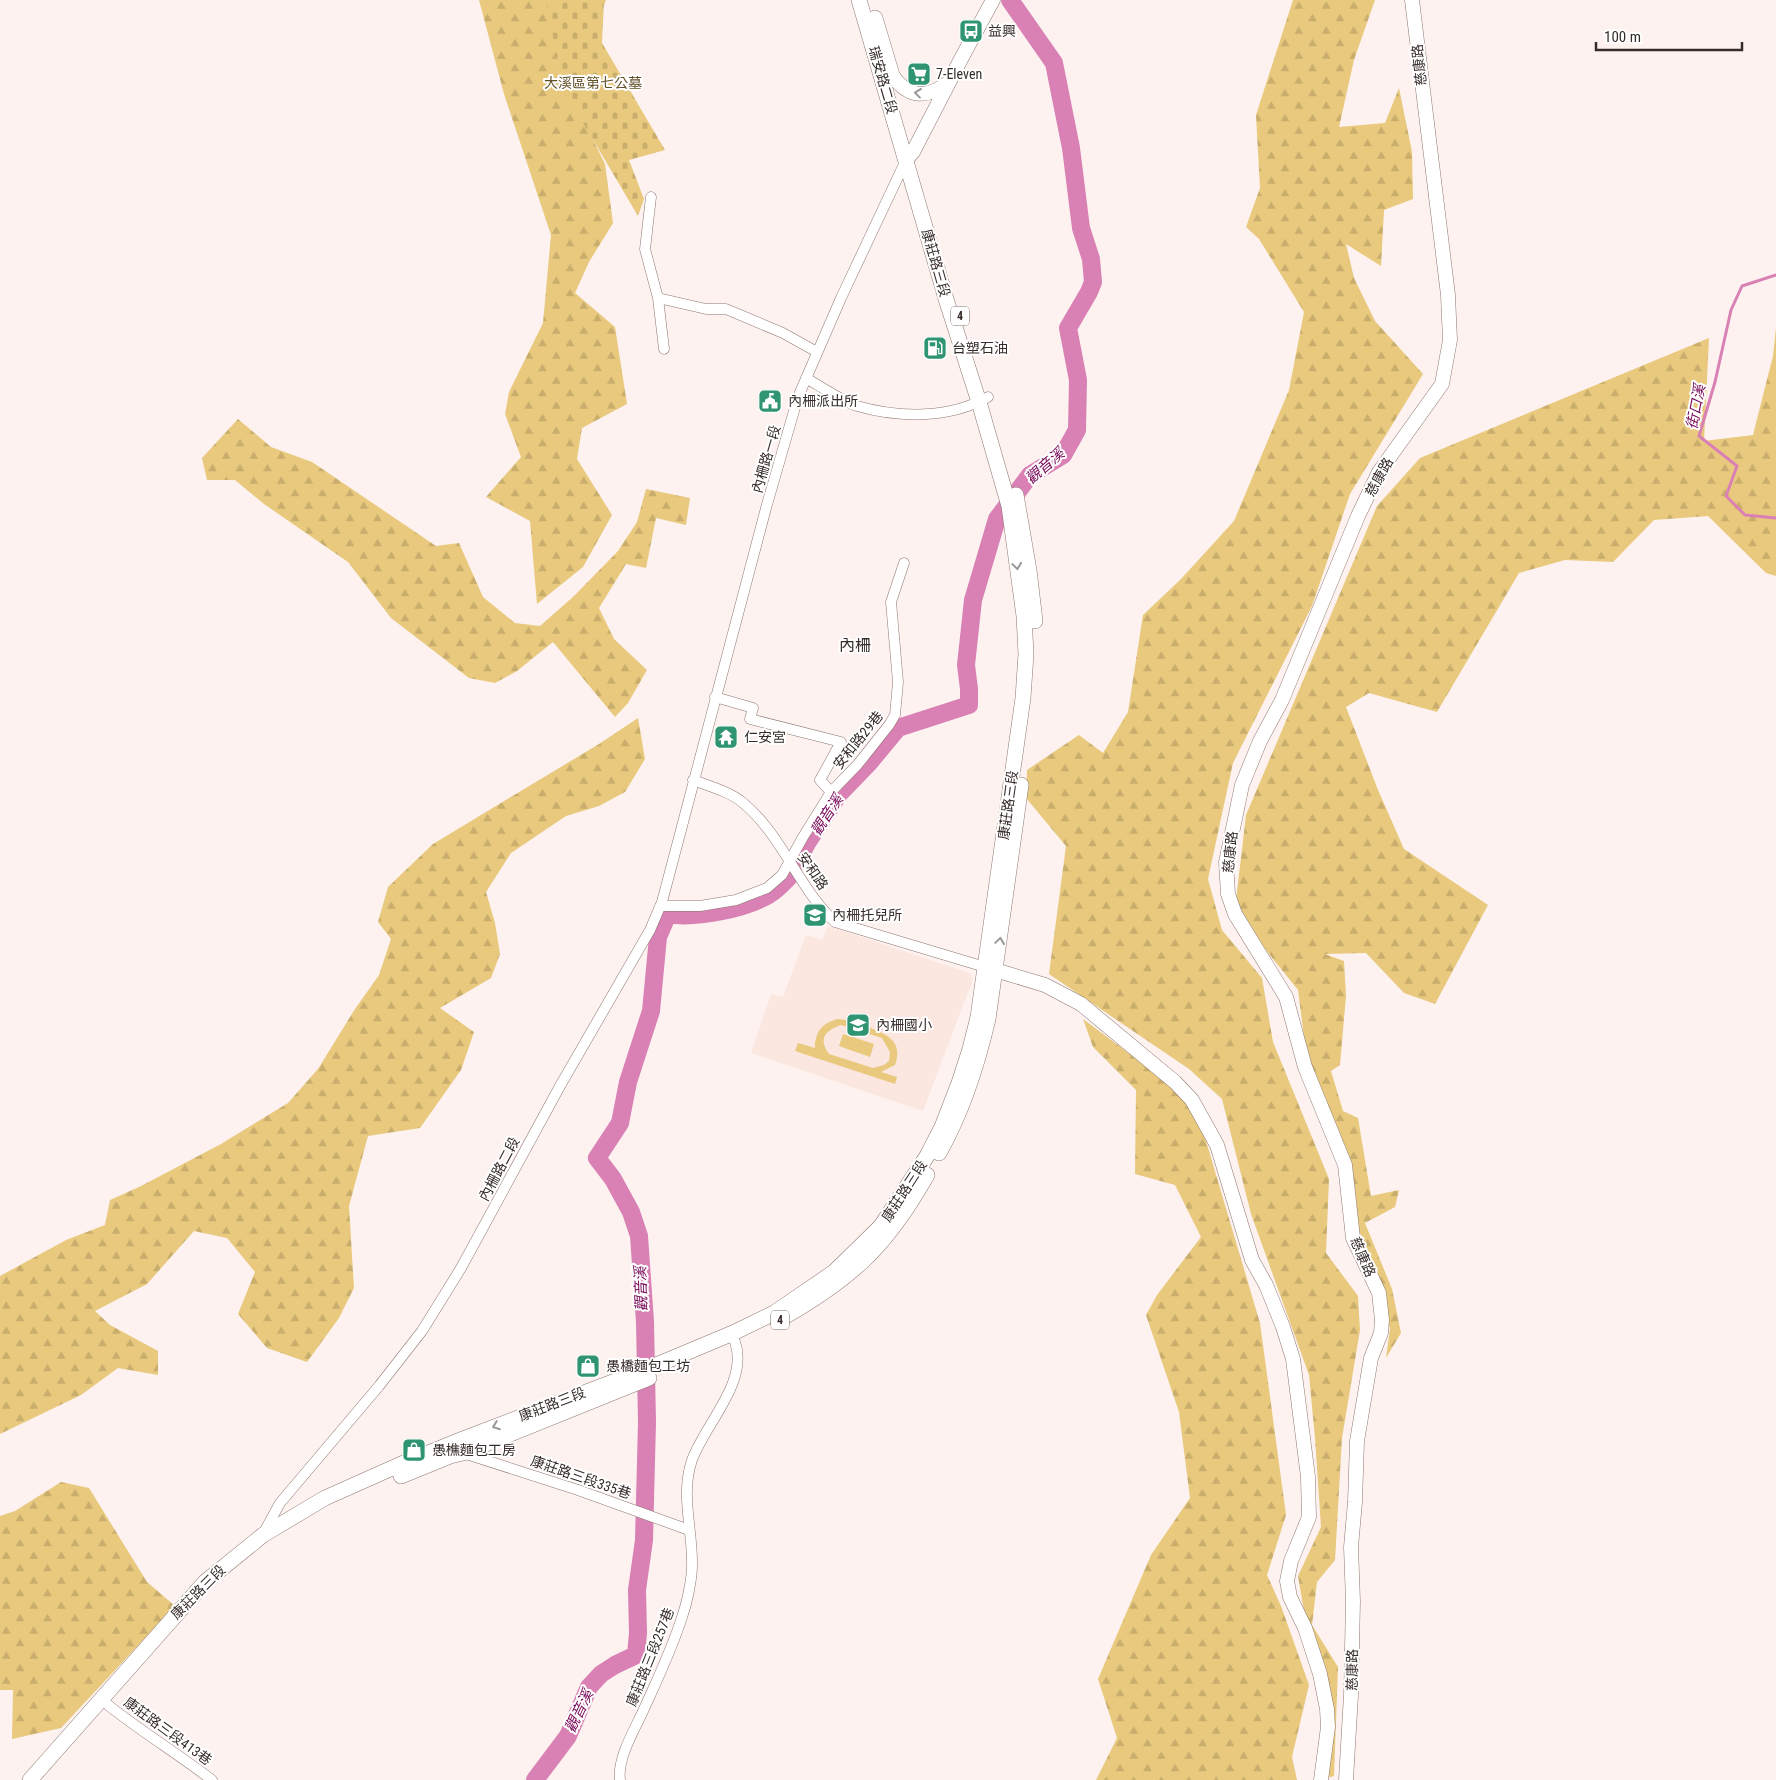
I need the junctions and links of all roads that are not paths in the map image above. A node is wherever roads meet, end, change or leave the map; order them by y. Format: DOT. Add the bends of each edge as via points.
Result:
graph roads {
  1 [pos="859,0"];
  2 [pos="870,0"];
  3 [pos="993,0"];
  4 [pos="1412,0"];
  5 [pos="892,76"];
  6 [pos="948,83"];
  7 [pos="910,156"];
  8 [pos="651,197"];
  9 [pos="658,298"];
  10 [pos="664,350"];
  11 [pos="817,352"];
  12 [pos="806,378"];
  13 [pos="983,399"];
  14 [pos="904,562"];
  15 [pos="715,697"];
  16 [pos="693,780"];
  17 [pos="831,792"];
  18 [pos="790,861"];
  19 [pos="660,906"];
  20 [pos="990,968"];
  21 [pos="735,1342"];
  22 [pos="463,1453"];
  23 [pos="689,1530"];
  24 [pos="263,1535"];
  25 [pos="108,1705"];
  26 [pos="30,1780"];
  27 [pos="44,1780"];
  28 [pos="212,1780"];
  29 [pos="620,1780"];
  30 [pos="1320,1780"];
  31 [pos="1346,1780"];
  1 -- 7 [label="main road, 瑞安路二段 / 4"];
  2 -- 5 [label="main road, 瑞安路二段 / 4"];
  3 -- 6 [label="street"];
  4 -- 31 [label="street, 慈康路" via="1448,295 1448,359 1442,384 1379,472 1358,516 1282,700 1242,785 1226,862 1228,894 1235,914 1286,996 1305,1067 1345,1165 1352,1238 1379,1293 1381,1333 1365,1382 1357,1441 1351,1547 1351,1695"];
  6 -- 5 [label="street, one-way" via="939,90 913,94 900,87"];
  5 -- 7 [label="main road, 4"];
  6 -- 7 [label="street"];
  7 -- 11 [label="street, 內柵路一段"];
  7 -- 13 [label="main road, 康莊路三段 / 4"];
  8 -- 9 [label="street" via="645,249"];
  9 -- 10 [label="street"];
  9 -- 11 [label="street" via="706,309 726,309 783,333"];
  11 -- 12 [label="street, 內柵路一段"];
  12 -- 13 [label="street" via="855,405 902,415 948,412"];
  12 -- 15 [label="street, 內柵路一段" via="778,464"];
  13 -- 20 [label="main road, 康莊路三段 / 4" via="1015,517 1026,654"];
  14 -- 17 [label="street, 安和路29巷" via="891,602 898,682 895,715 879,739"];
  15 -- 16 [label="street, 內柵路一段"];
  15 -- 17 [label="street" via="753,708 750,719 840,742 820,780"];
  16 -- 18 [label="street, 安和路" via="740,801 756,815"];
  16 -- 19 [label="street, 內柵路二段"];
  17 -- 18 [label="street, 安和路29巷"];
  18 -- 19 [label="street, 安和路29巷" via="782,875 767,888 736,900 700,906"];
  18 -- 20 [label="street, 安和路" via="823,911 835,922"];
  19 -- 24 [label="street, 內柵路二段" via="650,930 461,1268 422,1331 280,1503"];
  20 -- 21 [label="main road, 康莊路三段 / 4" via="986,1027 970,1084 950,1134 911,1203 885,1237 844,1277 809,1302"];
  20 -- 24 [label="main road, 康莊路三段 / 4, one-way" via="970,1049 942,1127 881,1226 834,1272 774,1313 733,1333 399,1465 325,1498"];
  20 -- 30 [label="street" via="1045,985 1081,1004 1175,1082 1192,1100 1217,1145 1252,1260 1266,1285 1293,1359 1308,1477 1309,1517 1291,1561 1287,1581 1290,1597 1305,1628 1320,1674 1327,1709 1328,1727"];
  21 -- 22 [label="main road, 康莊路三段 / 4"];
  21 -- 23 [label="street, 康莊路三段257巷" via="738,1369 692,1460 686,1494"];
  22 -- 23 [label="street, 康莊路三段335巷"];
  22 -- 25 [label="main road, 康莊路三段 / 4" via="326,1509 253,1553 196,1604"];
  23 -- 29 [label="street, 康莊路三段257巷" via="692,1567 684,1613 621,1762"];
  24 -- 26 [label="main road, 康莊路三段 / 4" via="205,1582"];
  25 -- 27 [label="main road, 康莊路三段 / 4"];
  25 -- 28 [label="street, 康莊路三段413巷"];
}
